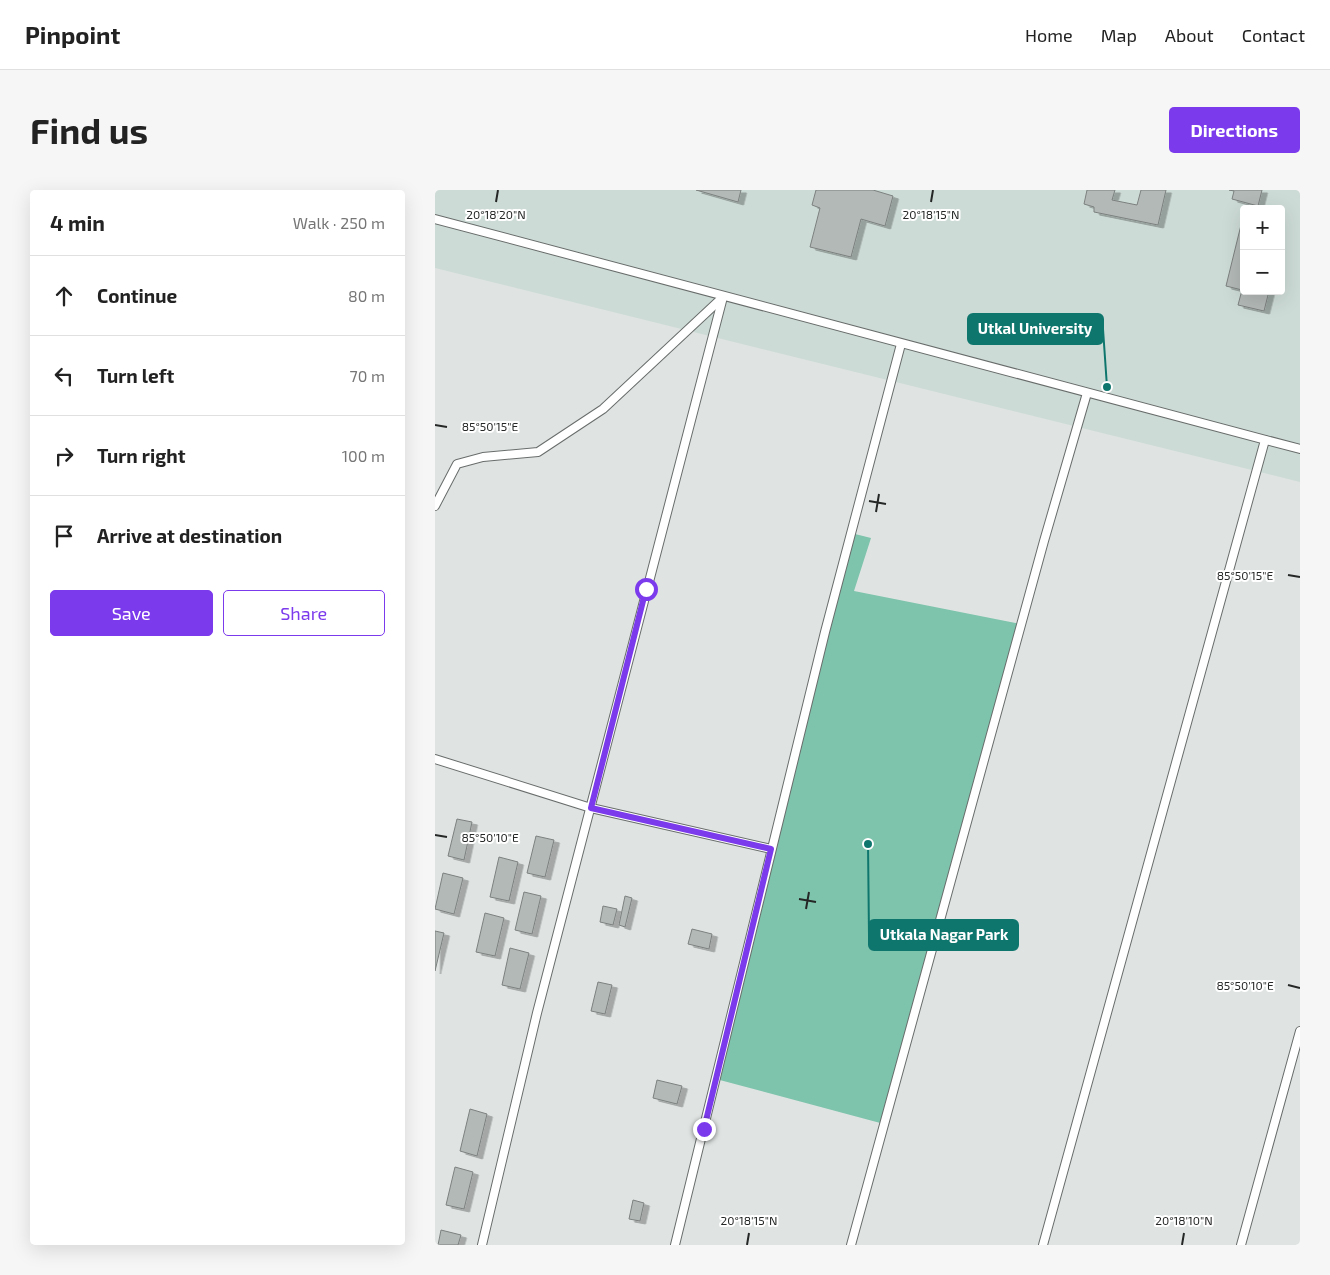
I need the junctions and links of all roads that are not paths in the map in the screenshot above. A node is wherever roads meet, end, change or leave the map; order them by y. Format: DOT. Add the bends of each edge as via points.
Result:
graph roads {
  1 [pos="435,219"];
  2 [pos="723,297"];
  3 [pos="901,344"];
  4 [pos="1087,393"];
  5 [pos="1265,440"];
  6 [pos="1300,449"];
  7 [pos="435,506"];
  8 [pos="435,759"];
  9 [pos="591,808"];
  10 [pos="771,849"];
  11 [pos="1300,1031"];
  12 [pos="482,1245"];
  13 [pos="675,1245"];
  14 [pos="851,1245"];
  15 [pos="1043,1245"];
  16 [pos="1241,1245"];
  1 -- 2 [label="lane"];
  2 -- 3 [label="lane"];
  2 -- 7 [label="lane" via="603,409 538,452 483,457 457,464"];
  2 -- 9 [label="lane"];
  3 -- 4 [label="lane"];
  3 -- 10 [label="lane"];
  4 -- 5 [label="lane"];
  4 -- 14 [label="lane"];
  5 -- 6 [label="lane"];
  5 -- 15 [label="lane"];
  8 -- 9 [label="lane"];
  9 -- 10 [label="lane"];
  9 -- 12 [label="lane" via="537,1013"];
  10 -- 13 [label="lane"];
  11 -- 16 [label="lane"];
}
